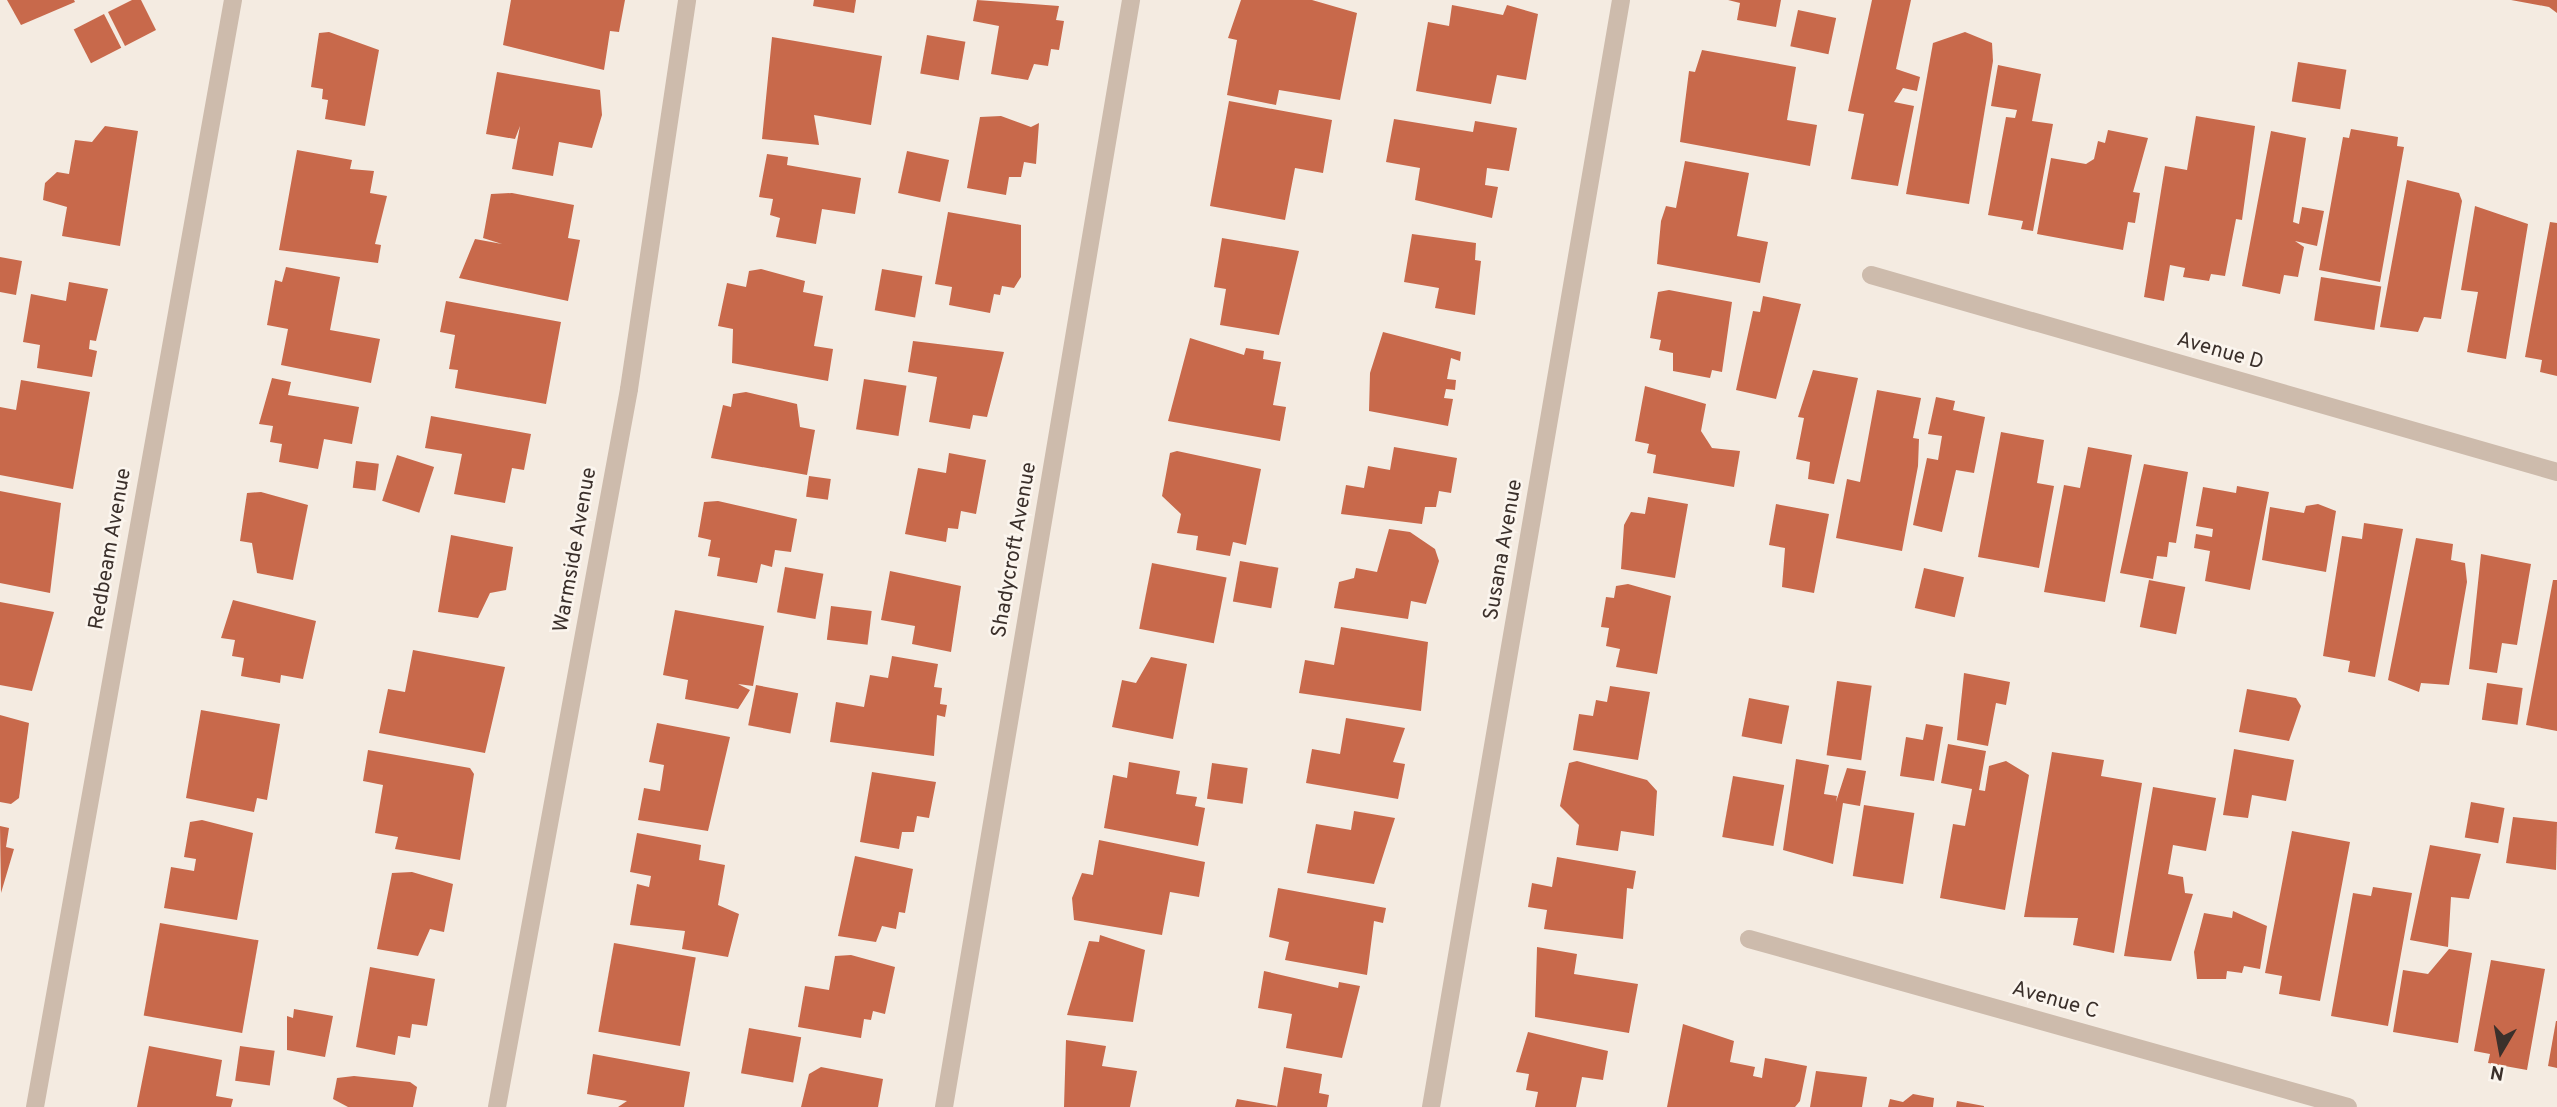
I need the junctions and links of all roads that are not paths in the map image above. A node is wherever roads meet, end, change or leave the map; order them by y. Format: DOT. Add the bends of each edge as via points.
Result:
graph roads {
  1 [pos="233,0"];
  2 [pos="687,0"];
  3 [pos="1131,0"];
  4 [pos="1621,0"];
  5 [pos="1871,275"];
  6 [pos="2557,471"];
  7 [pos="1749,939"];
  8 [pos="35,1107"];
  9 [pos="497,1107"];
  10 [pos="943,1107"];
  11 [pos="1431,1107"];
  12 [pos="2348,1107"];
  1 -- 8 [label="street, Redbeam Avenue"];
  2 -- 9 [label="street, Warmside Avenue" via="629,389"];
  3 -- 10 [label="street, Shadycroft Avenue"];
  4 -- 11 [label="street, Susana Avenue"];
  5 -- 6 [label="street, Avenue D"];
  7 -- 12 [label="street, Avenue C"];
}
